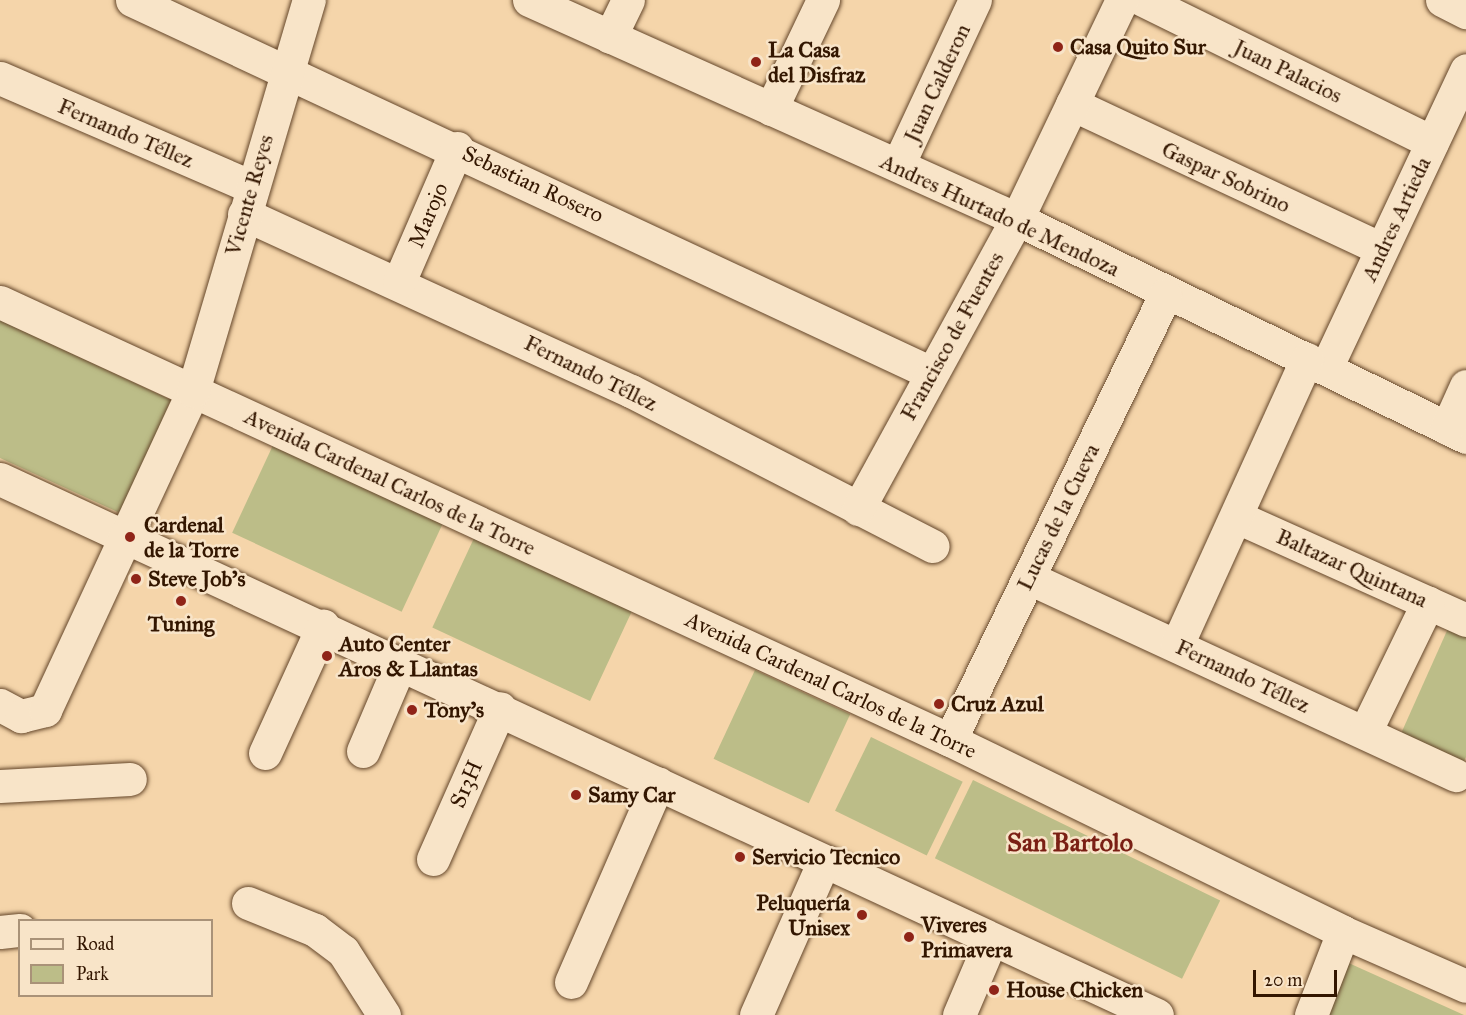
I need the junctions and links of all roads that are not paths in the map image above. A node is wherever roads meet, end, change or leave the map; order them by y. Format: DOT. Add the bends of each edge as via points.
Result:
graph roads {
  1 [pos="132,0"];
  2 [pos="309,0"];
  3 [pos="529,0"];
  4 [pos="628,0"];
  5 [pos="823,0"];
  6 [pos="975,0"];
  7 [pos="1122,0"];
  8 [pos="1143,0"];
  9 [pos="1442,0"];
  10 [pos="1466,12"];
  11 [pos="610,37"];
  12 [pos="284,69"];
  13 [pos="1466,70"];
  14 [pos="0,78"];
  15 [pos="1072,104"];
  16 [pos="771,109"];
  17 [pos="1432,142"];
  18 [pos="457,148"];
  19 [pos="898,165"];
  20 [pos="248,201"];
  21 [pos="1017,219"];
  22 [pos="1381,249"];
  23 [pos="399,282"];
  24 [pos="1165,295"];
  25 [pos="0,302"];
  26 [pos="1316,364"];
  27 [pos="931,374"];
  28 [pos="1466,386"];
  29 [pos="193,391"];
  30 [pos="1456,433"];
  31 [pos="0,479"];
  32 [pos="858,509"];
  33 [pos="1237,517"];
  34 [pos="128,535"];
  35 [pos="932,546"];
  36 [pos="1029,578"];
  37 [pos="1428,602"];
  38 [pos="1466,620"];
  39 [pos="323,626"];
  40 [pos="1177,645"];
  41 [pos="401,662"];
  42 [pos="0,705"];
  43 [pos="500,708"];
  44 [pos="1365,732"];
  45 [pos="950,740"];
  46 [pos="363,751"];
  47 [pos="266,753"];
  48 [pos="1456,775"];
  49 [pos="130,779"];
  50 [pos="658,783"];
  51 [pos="0,786"];
  52 [pos="433,860"];
  53 [pos="824,861"];
  54 [pos="248,903"];
  55 [pos="18,930"];
  56 [pos="0,932"];
  57 [pos="1343,932"];
  58 [pos="991,940"];
  59 [pos="571,982"];
  60 [pos="1466,987"];
  61 [pos="384,1015"];
  62 [pos="756,1015"];
  63 [pos="959,1015"];
  64 [pos="1157,1015"];
  65 [pos="1311,1015"];
  1 -- 12 [label="street, Sebastian Rosero"];
  2 -- 12 [label="street, Vicente Reyes"];
  3 -- 11 [label="street, Andres Hurtado de Mendoza"];
  4 -- 11 [label="street"];
  5 -- 16 [label="street"];
  6 -- 19 [label="street, Juan Calderon"];
  7 -- 15 [label="street, Francisco de Fuentes"];
  8 -- 17 [label="street, Juan Palacios"];
  9 -- 10 [label="street"];
  11 -- 16 [label="street, Andres Hurtado de Mendoza"];
  12 -- 18 [label="street, Sebastian Rosero"];
  12 -- 20 [label="street, Vicente Reyes"];
  13 -- 17 [label="street, Andres Artieda"];
  14 -- 20 [label="street, Fernando Téllez"];
  15 -- 21 [label="street, Francisco de Fuentes"];
  15 -- 22 [label="street, Gaspar Sobrino"];
  16 -- 19 [label="street, Andres Hurtado de Mendoza"];
  17 -- 22 [label="street, Andres Artieda"];
  18 -- 23 [label="street, Marojo"];
  18 -- 27 [label="street, Sebastian Rosero"];
  19 -- 21 [label="street, Andres Hurtado de Mendoza"];
  20 -- 23 [label="street, Fernando Téllez"];
  20 -- 29 [label="street, Vicente Reyes"];
  21 -- 24 [label="street, Andres Hurtado de Mendoza"];
  21 -- 27 [label="street, Francisco de Fuentes"];
  22 -- 26 [label="street, Andres Artieda"];
  23 -- 32 [label="street, Fernando Téllez" via="631,391"];
  24 -- 26 [label="street, Andres Hurtado de Mendoza"];
  24 -- 36 [label="street, Lucas de la Cueva"];
  25 -- 29 [label="street, Avenida Cardenal Carlos de la Torre"];
  26 -- 30 [label="street, Andres Hurtado de Mendoza"];
  26 -- 33 [label="street, Andres Artieda"];
  27 -- 32 [label="street, Francisco de Fuentes"];
  28 -- 30 [label="street"];
  29 -- 34 [label="street"];
  29 -- 45 [label="street, Avenida Cardenal Carlos de la Torre"];
  31 -- 34 [label="street"];
  32 -- 35 [label="street, Fernando Téllez"];
  33 -- 37 [label="street, Baltazar Quintana"];
  33 -- 40 [label="street, Andres Artieda"];
  34 -- 39 [label="street"];
  34 -- 42 [label="street" via="45,710 21,716"];
  36 -- 40 [label="street, Fernando Téllez"];
  36 -- 45 [label="street, Lucas de la Cueva"];
  37 -- 38 [label="street, Baltazar Quintana"];
  37 -- 44 [label="street"];
  39 -- 41 [label="street"];
  39 -- 47 [label="street"];
  40 -- 44 [label="street, Fernando Téllez"];
  41 -- 43 [label="street"];
  41 -- 46 [label="street"];
  43 -- 50 [label="street"];
  43 -- 52 [label="street, S13H"];
  44 -- 48 [label="street, Fernando Téllez"];
  45 -- 57 [label="street, Avenida Cardenal Carlos de la Torre"];
  49 -- 51 [label="street"];
  50 -- 53 [label="street"];
  50 -- 59 [label="street"];
  53 -- 58 [label="street"];
  53 -- 62 [label="street"];
  54 -- 61 [label="street" via="315,930 343,951"];
  55 -- 56 [label="street"];
  57 -- 60 [label="street, Avenida Cardenal Carlos de la Torre"];
  57 -- 65 [label="street"];
  58 -- 63 [label="street"];
  58 -- 64 [label="street"];
}
